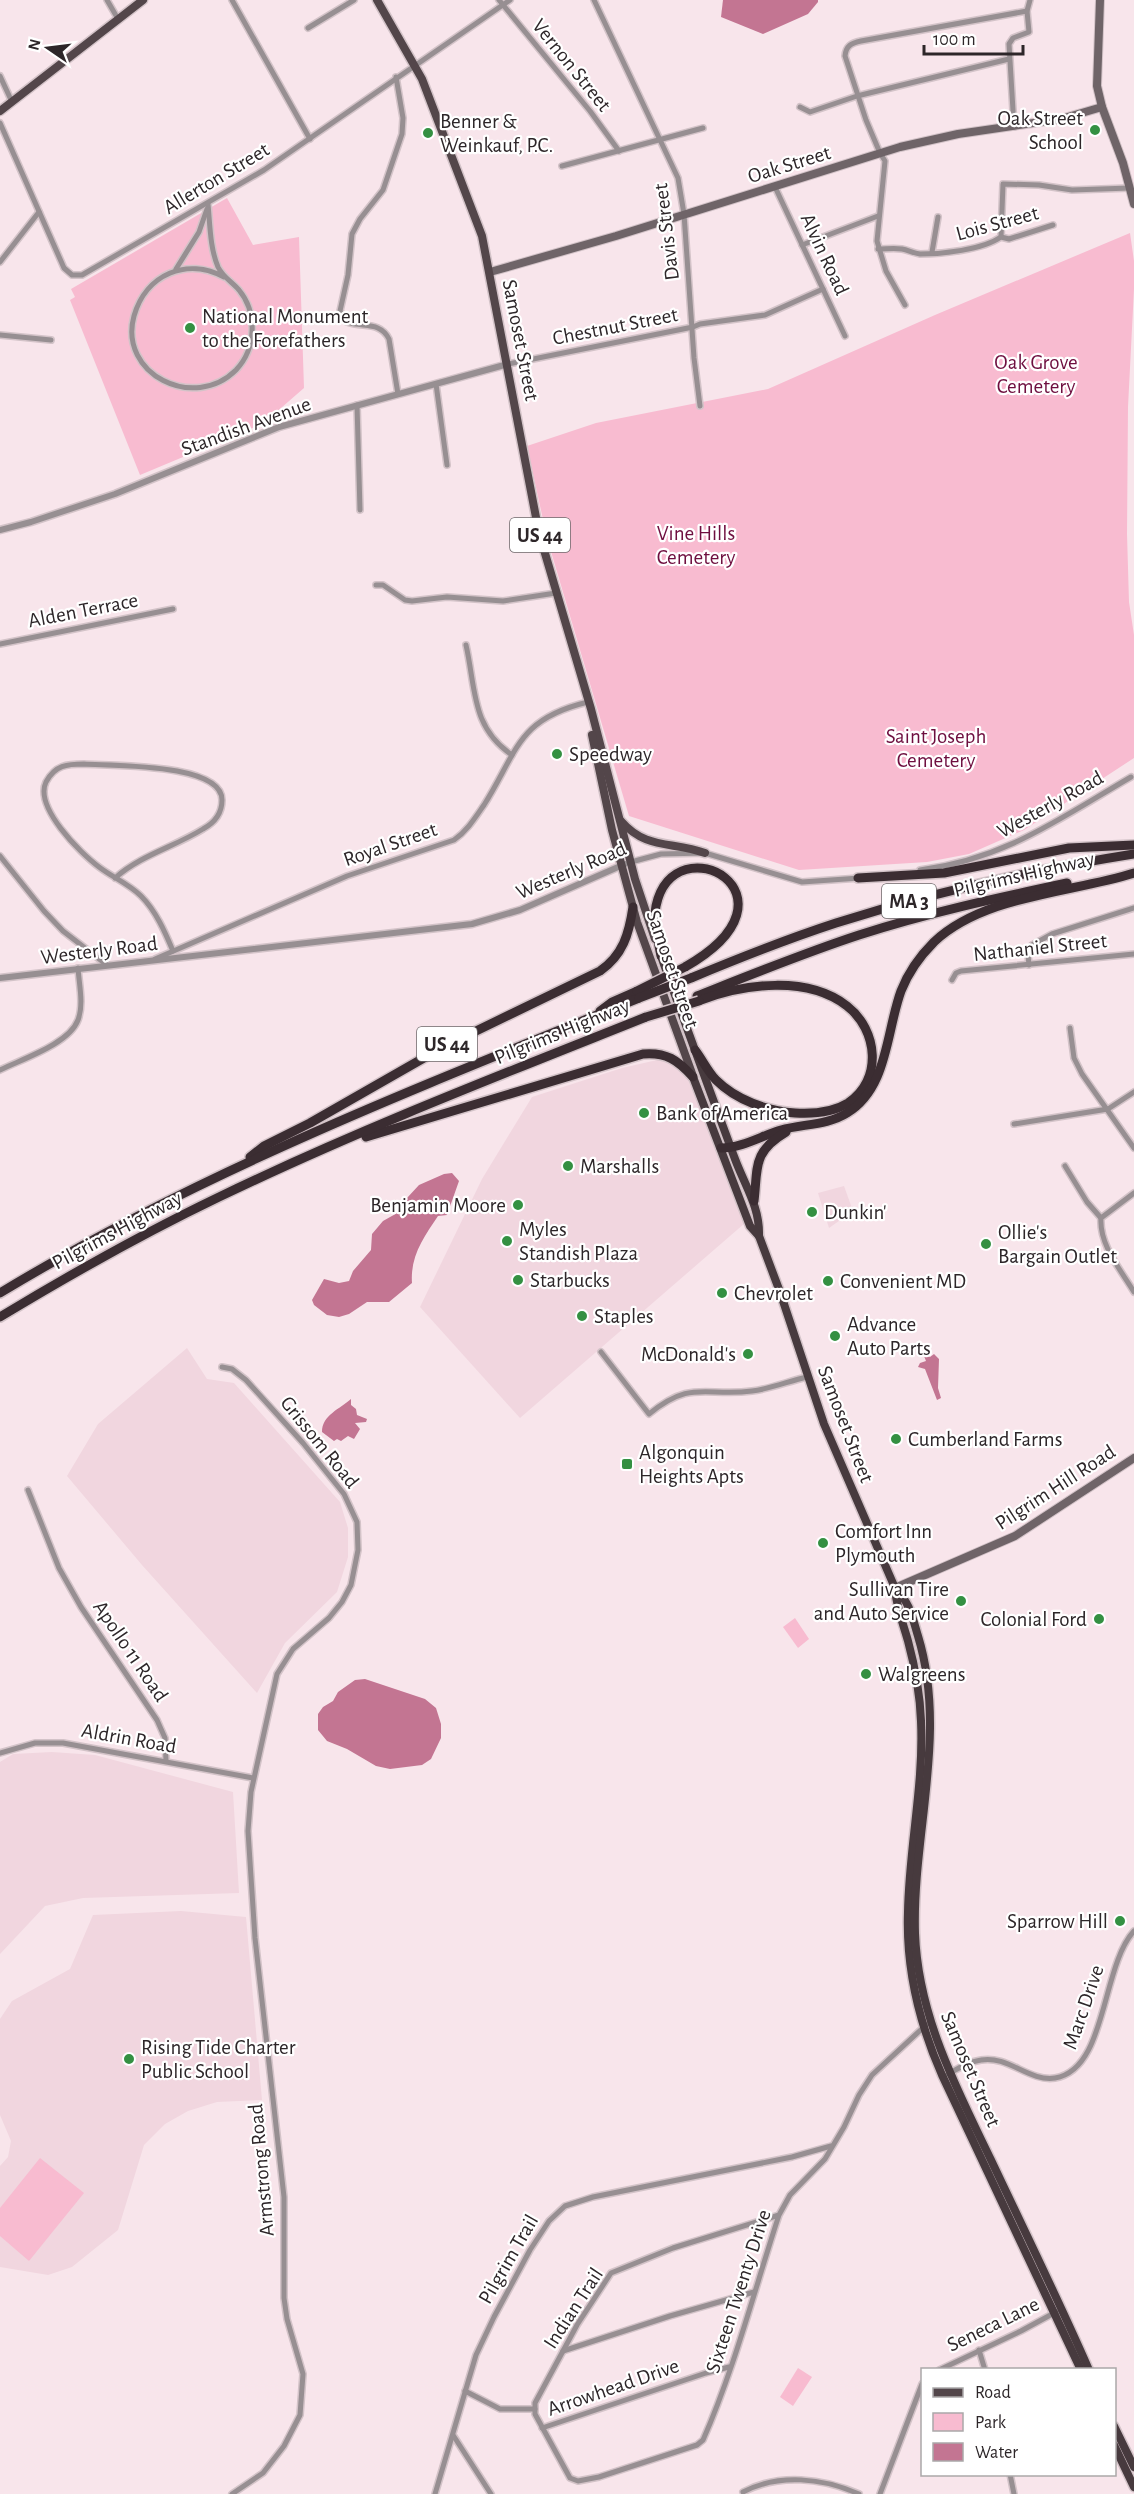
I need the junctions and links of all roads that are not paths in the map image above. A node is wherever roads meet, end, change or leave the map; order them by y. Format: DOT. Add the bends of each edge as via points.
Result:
graph roads {
  1 [pos="107,0"];
  2 [pos="143,0"];
  3 [pos="232,0"];
  4 [pos="354,0"];
  5 [pos="377,0"];
  6 [pos="510,0"];
  7 [pos="594,0"];
  8 [pos="1030,0"];
  9 [pos="1100,0"];
  10 [pos="501,2"];
  11 [pos="1027,11"];
  12 [pos="117,19"];
  13 [pos="308,28"];
  14 [pos="1009,59"];
  15 [pos="415,64"];
  16 [pos="0,76"];
  17 [pos="396,77"];
  18 [pos="857,96"];
  19 [pos="12,102"];
  20 [pos="800,107"];
  21 [pos="1102,107"];
  22 [pos="0,111"];
  23 [pos="0,123"];
  24 [pos="1014,127"];
  25 [pos="703,128"];
  26 [pos="661,138"];
  27 [pos="310,139"];
  28 [pos="619,151"];
  29 [pos="879,153"];
  30 [pos="562,166"];
  31 [pos="775,187"];
  32 [pos="1130,188"];
  33 [pos="208,204"];
  34 [pos="1134,204"];
  35 [pos="39,212"];
  36 [pos="684,213"];
  37 [pos="878,216"];
  38 [pos="938,217"];
  39 [pos="1053,225"];
  40 [pos="1001,237"];
  41 [pos="802,245"];
  42 [pos="878,249"];
  43 [pos="932,252"];
  44 [pos="0,262"];
  45 [pos="176,270"];
  46 [pos="490,272"];
  47 [pos="224,278"];
  48 [pos="823,289"];
  49 [pos="905,305"];
  50 [pos="693,327"];
  51 [pos="0,335"];
  52 [pos="845,336"];
  53 [pos="51,340"];
  54 [pos="508,364"];
  55 [pos="436,384"];
  56 [pos="398,394"];
  57 [pos="357,405"];
  58 [pos="700,406"];
  59 [pos="447,465"];
  60 [pos="360,510"];
  61 [pos="0,530"];
  62 [pos="376,585"];
  63 [pos="556,593"];
  64 [pos="173,609"];
  65 [pos="0,644"];
  66 [pos="466,645"];
  67 [pos="588,702"];
  68 [pos="512,755"];
  69 [pos="1132,776"];
  70 [pos="1134,784"];
  71 [pos="620,820"];
  72 [pos="1134,844"];
  73 [pos="705,853"];
  74 [pos="1134,854"];
  75 [pos="0,856"];
  76 [pos="631,862"];
  77 [pos="622,866"];
  78 [pos="1134,871"];
  79 [pos="115,878"];
  80 [pos="858,878"];
  81 [pos="633,907"];
  82 [pos="1134,908"];
  83 [pos="173,951"];
  84 [pos="1134,954"];
  85 [pos="661,956"];
  86 [pos="154,960"];
  87 [pos="107,965"];
  88 [pos="1029,965"];
  89 [pos="78,968"];
  90 [pos="0,978"];
  91 [pos="952,980"];
  92 [pos="638,995"];
  93 [pos="698,999"];
  94 [pos="1070,1028"];
  95 [pos="695,1050"];
  96 [pos="0,1070"];
  97 [pos="693,1077"];
  98 [pos="1134,1092"];
  99 [pos="1108,1109"];
  100 [pos="1014,1124"];
  101 [pos="795,1128"];
  102 [pos="721,1148"];
  103 [pos="732,1148"];
  104 [pos="1134,1148"];
  105 [pos="321,1151"];
  106 [pos="1065,1166"];
  107 [pos="237,1167"];
  108 [pos="1134,1193"];
  109 [pos="754,1201"];
  110 [pos="1101,1218"];
  111 [pos="759,1236"];
  112 [pos="1134,1292"];
  113 [pos="0,1293"];
  114 [pos="0,1317"];
  115 [pos="601,1352"];
  116 [pos="222,1367"];
  117 [pos="807,1377"];
  118 [pos="1134,1458"];
  119 [pos="28,1490"];
  120 [pos="895,1588"];
  121 [pos="0,1753"];
  122 [pos="166,1761"];
  123 [pos="253,1778"];
  124 [pos="1133,1935"];
  125 [pos="926,2025"];
  126 [pos="946,2074"];
  127 [pos="833,2144"];
  128 [pos="779,2215"];
  129 [pos="754,2292"];
  130 [pos="1058,2311"];
  131 [pos="979,2350"];
  132 [pos="563,2351"];
  133 [pos="729,2367"];
  134 [pos="943,2368"];
  135 [pos="984,2368"];
  136 [pos="1080,2368"];
  137 [pos="1088,2368"];
  138 [pos="921,2387"];
  139 [pos="465,2391"];
  140 [pos="535,2409"];
  141 [pos="542,2428"];
  142 [pos="1116,2430"];
  143 [pos="453,2434"];
  144 [pos="1116,2449"];
  145 [pos="1134,2467"];
  146 [pos="1010,2476"];
  147 [pos="1134,2487"];
  148 [pos="743,2493"];
  149 [pos="232,2494"];
  150 [pos="435,2494"];
  151 [pos="491,2494"];
  152 [pos="860,2494"];
  153 [pos="880,2494"];
  154 [pos="1014,2494"];
  1 -- 12 [label="street"];
  2 -- 12 [label="main road"];
  3 -- 27 [label="street"];
  4 -- 13 [label="street"];
  5 -- 15 [label="main road, Samoset Street / US 44"];
  6 -- 10 [label="street, Allerton Street"];
  7 -- 26 [label="street, Davis Street"];
  8 -- 11 [label="street"];
  9 -- 21 [label="main road" via="1096,77"];
  10 -- 15 [label="street, Allerton Street"];
  10 -- 28 [label="street, Vernon Street"];
  11 -- 14 [label="street" via="1029,32 1013,38"];
  11 -- 18 [label="street" via="849,45 845,56"];
  12 -- 19 [label="main road"];
  14 -- 18 [label="street"];
  14 -- 24 [label="street"];
  15 -- 17 [label="street, Allerton Street"];
  15 -- 46 [label="main road, Samoset Street / US 44" via="482,236"];
  16 -- 19 [label="street"];
  17 -- 27 [label="street, Allerton Street"];
  17 -- 56 [label="street" via="402,134 383,190 352,234 340,311 347,322 376,326 386,332"];
  18 -- 20 [label="street" via="810,112"];
  18 -- 29 [label="street"];
  19 -- 22 [label="main road"];
  21 -- 24 [label="main road, Oak Street"];
  21 -- 32 [label="main road"];
  23 -- 35 [label="street, Allerton Street"];
  24 -- 29 [label="main road, Oak Street" via="939,138"];
  25 -- 26 [label="street"];
  26 -- 28 [label="street"];
  26 -- 36 [label="street, Davis Street" via="678,178"];
  27 -- 33 [label="street, Allerton Street"];
  28 -- 30 [label="street"];
  29 -- 31 [label="main road, Oak Street"];
  29 -- 37 [label="street" via="885,161"];
  31 -- 36 [label="main road, Oak Street"];
  31 -- 41 [label="street, Alvin Road"];
  32 -- 34 [label="main road"];
  32 -- 40 [label="street" via="1084,191 1003,184"];
  33 -- 35 [label="street, Allerton Street" via="91,272 75,276 64,268"];
  33 -- 45 [label="street" via="200,232"];
  33 -- 47 [label="street" via="212,247"];
  35 -- 44 [label="street"];
  36 -- 46 [label="main road, Oak Street"];
  36 -- 50 [label="street, Davis Street"];
  37 -- 41 [label="street"];
  37 -- 42 [label="street"];
  38 -- 43 [label="street"];
  39 -- 40 [label="street, Lois Street" via="1009,239"];
  40 -- 43 [label="street, Lois Street" via="950,253"];
  41 -- 48 [label="street, Alvin Road"];
  42 -- 43 [label="street, Lois Street"];
  42 -- 49 [label="street"];
  45 -- 47 [label="street" via="191,267"];
  45 -- 47 [label="street" via="143,297 132,327 133,338 141,359 154,375 190,389 225,379 243,362 248,351 251,314 240,291"];
  46 -- 54 [label="main road, Samoset Street / US 44"];
  48 -- 50 [label="street, Chestnut Street" via="765,315"];
  48 -- 52 [label="street, Alvin Road"];
  50 -- 54 [label="street, Chestnut Street"];
  50 -- 58 [label="street, Davis Street"];
  51 -- 53 [label="street"];
  54 -- 55 [label="street, Standish Avenue"];
  54 -- 63 [label="main road, Samoset Street / US 44" via="539,533"];
  55 -- 56 [label="street, Standish Avenue"];
  55 -- 59 [label="street"];
  56 -- 57 [label="street, Standish Avenue"];
  57 -- 60 [label="street"];
  57 -- 61 [label="street, Standish Avenue" via="279,427 115,494"];
  62 -- 63 [label="street" via="412,601 447,597 503,601"];
  63 -- 67 [label="main road, Samoset Street / US 44"];
  64 -- 65 [label="street, Alden Terrace"];
  66 -- 68 [label="street" via="482,722 491,738"];
  67 -- 68 [label="street, Royal Street" via="542,719 524,735"];
  67 -- 71 [label="main road, Samoset Street / US 44"];
  67 -- 77 [label="main road, Samoset Street / US 44" via="608,814"];
  68 -- 83 [label="street, Royal Street" via="478,814 454,840 347,876"];
  69 -- 70 [label="street, Westerly Road"];
  69 -- 80 [label="street, Westerly Road" via="1036,834 992,854 946,867"];
  71 -- 73 [label="main road" via="643,839"];
  71 -- 76 [label="main road, Samoset Street / US 44"];
  72 -- 80 [label="highway" via="1069,848 944,873"];
  73 -- 76 [label="street, Westerly Road" via="661,854"];
  73 -- 80 [label="street, Westerly Road" via="802,882"];
  74 -- 92 [label="highway, Pilgrims Highway / MA 3, bridge" via="1017,875 908,902 835,923"];
  75 -- 87 [label="street" via="63,931"];
  76 -- 77 [label="street, Westerly Road"];
  76 -- 85 [label="main road, Samoset Street / US 44"];
  77 -- 81 [label="main road, Samoset Street / US 44"];
  77 -- 86 [label="street, Westerly Road" via="520,910 472,924"];
  78 -- 93 [label="highway, Pilgrims Highway / MA 3" via="927,915 787,960"];
  78 -- 101 [label="highway" via="1008,905 975,916 947,932 925,952 908,976 871,1090 845,1114"];
  79 -- 79 [label="street" via="84,854 46,806 44,786 55,769 84,764 174,771 203,777 215,784 222,797 217,819 129,865"];
  79 -- 83 [label="street" via="142,897 161,923"];
  81 -- 97 [label="main road, Samoset Street"];
  81 -- 107 [label="highway, US 44" via="623,947 600,971 425,1056 264,1146"];
  82 -- 88 [label="street" via="1052,934 1031,946"];
  83 -- 86 [label="street, Royal Street"];
  84 -- 88 [label="street, Nathaniel Street"];
  85 -- 92 [label="highway, bridge" via="655,918 664,887 682,870 699,867 714,870 729,881 738,903 732,928 685,967"];
  85 -- 95 [label="highway, Samoset Street / US 44"];
  86 -- 87 [label="street, Westerly Road"];
  87 -- 89 [label="street, Westerly Road"];
  88 -- 91 [label="street, Nathaniel Street" via="962,971"];
  89 -- 90 [label="street, Westerly Road"];
  89 -- 96 [label="street" via="81,1004 73,1029 56,1042"];
  92 -- 107 [label="highway, Pilgrims Highway" via="612,1002 588,1019"];
  93 -- 95 [label="highway, US 44" via="760,987 797,987 820,993 856,1014 869,1036 873,1060 866,1084 848,1103 827,1111 797,1113 760,1106 732,1092 716,1080"];
  93 -- 105 [label="highway, Pilgrims Highway / US 44, bridge"];
  94 -- 99 [label="street" via="1074,1058"];
  95 -- 103 [label="highway, Samoset Street"];
  97 -- 102 [label="highway, Samoset Street"];
  97 -- 105 [label="highway" via="671,1057 643,1054"];
  98 -- 99 [label="street"];
  99 -- 100 [label="street"];
  99 -- 104 [label="street"];
  101 -- 103 [label="highway"];
  101 -- 109 [label="highway" via="775,1139 762,1154 756,1170"];
  102 -- 103 [label="highway"];
  102 -- 111 [label="highway, Samoset Street" via="750,1226"];
  103 -- 109 [label="highway, Samoset Street"];
  105 -- 114 [label="highway, Pilgrims Highway / US 44" via="153,1230"];
  106 -- 110 [label="street"];
  107 -- 113 [label="highway, Pilgrims Highway / US 44" via="89,1242"];
  108 -- 110 [label="street"];
  109 -- 111 [label="highway, Samoset Street"];
  110 -- 112 [label="street" via="1108,1249"];
  111 -- 117 [label="highway, Samoset Street"];
  115 -- 117 [label="street" via="650,1414 680,1394 696,1390 754,1391"];
  116 -- 123 [label="street, Grissom Road" via="232,1369 246,1380 331,1476 352,1510 358,1536 357,1563 342,1602 293,1649 277,1674"];
  117 -- 120 [label="highway, Samoset Street"];
  118 -- 120 [label="main road, Pilgrim Hill Road" via="1015,1536"];
  119 -- 122 [label="street, Apollo 11 Road" via="81,1607 157,1720 165,1738"];
  120 -- 125 [label="highway, Samoset Street" via="915,1671 921,1721 908,1930 912,1980"];
  121 -- 122 [label="street, Aldrin Road" via="35,1743 63,1743"];
  122 -- 123 [label="street, Aldrin Road"];
  123 -- 149 [label="street, Armstrong Road" via="248,1832 265,2041 281,2162 284,2298 303,2374 300,2415 284,2446 264,2473"];
  124 -- 126 [label="street, Marc Drive" via="1116,1960 1088,2054 1072,2072 1046,2079 986,2059"];
  125 -- 126 [label="highway, Samoset Street"];
  125 -- 127 [label="street, Sixteen Twenty Drive" via="867,2081"];
  126 -- 130 [label="highway, Samoset Street"];
  127 -- 128 [label="street, Sixteen Twenty Drive" via="825,2159 790,2195"];
  127 -- 139 [label="street, Pilgrim Trail" via="802,2155 592,2197 561,2209 540,2234 494,2317 479,2347"];
  128 -- 129 [label="street, Sixteen Twenty Drive"];
  128 -- 132 [label="street, Indian Trail" via="673,2248 611,2273"];
  129 -- 132 [label="street"];
  129 -- 133 [label="street, Sixteen Twenty Drive"];
  130 -- 131 [label="street, Seneca Lane"];
  130 -- 136 [label="highway, Samoset Street"];
  130 -- 137 [label="highway, Samoset Street"];
  131 -- 134 [label="street, Seneca Lane"];
  131 -- 135 [label="street"];
  132 -- 140 [label="street, Indian Trail"];
  133 -- 141 [label="street, Arrowhead Drive"];
  133 -- 141 [label="street, Sixteen Twenty Drive" via="704,2440 599,2477 570,2478"];
  138 -- 153 [label="street"];
  139 -- 140 [label="street" via="500,2409"];
  139 -- 143 [label="street, Pilgrim Trail"];
  140 -- 141 [label="street"];
  142 -- 145 [label="highway"];
  143 -- 150 [label="street, Pilgrim Trail"];
  143 -- 151 [label="street"];
  144 -- 147 [label="highway"];
  146 -- 154 [label="street"];
  148 -- 152 [label="street" via="771,2482 798,2480 826,2483"];
}
